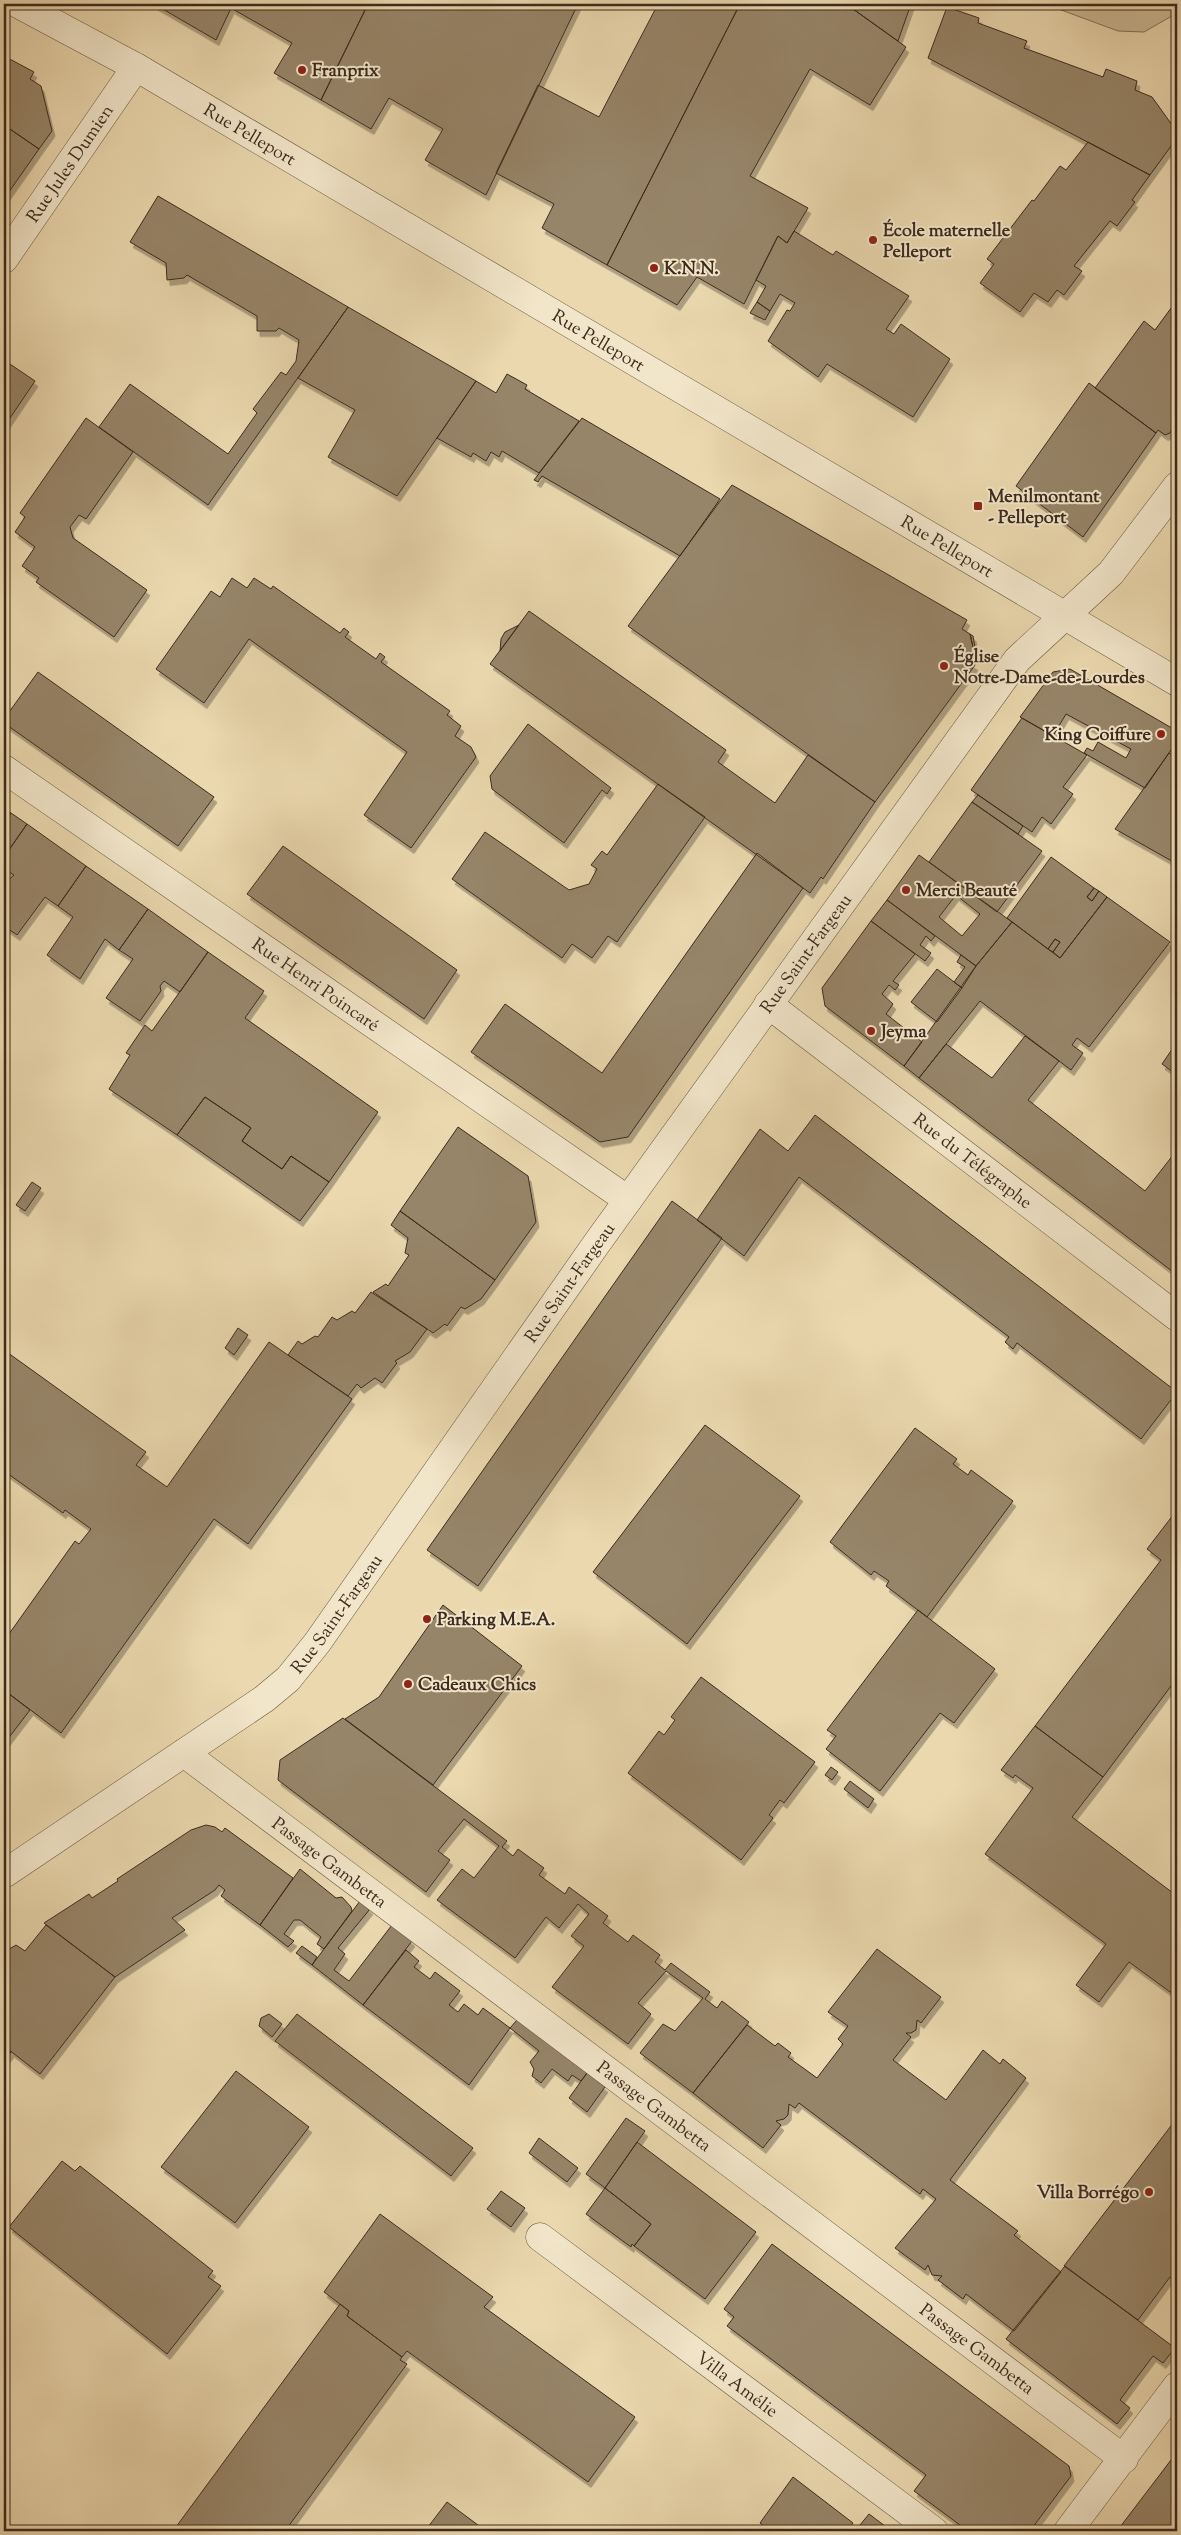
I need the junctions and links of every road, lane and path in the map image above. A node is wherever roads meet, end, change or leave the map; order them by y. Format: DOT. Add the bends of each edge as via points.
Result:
graph roads {
  1 [pos="18,4"];
  2 [pos="136,67"];
  3 [pos="4,259"];
  4 [pos="1177,486"];
  5 [pos="1066,616"];
  6 [pos="1177,682"];
  7 [pos="4,769"];
  8 [pos="768,1004"];
  9 [pos="628,1200"];
  10 [pos="1177,1317"];
  11 [pos="184,1753"];
  12 [pos="4,1874"];
  13 [pos="540,2237"];
  14 [pos="1177,2386"];
  15 [pos="1124,2459"];
  16 [pos="934,2531"];
  17 [pos="1068,2531"];
  1 -- 2 [label="street, Rue Pelleport"];
  2 -- 3 [label="street, Rue Jules Dumien"];
  2 -- 5 [label="street, Rue Pelleport"];
  4 -- 5 [label="street, Rue Saint-Fargeau" via="1111,573"];
  5 -- 6 [label="street, Rue Pelleport"];
  5 -- 8 [label="street, Rue Saint-Fargeau" via="1017,660"];
  7 -- 9 [label="street, Rue Henri Poincaré"];
  8 -- 9 [label="street, Rue Saint-Fargeau"];
  8 -- 10 [label="street, Rue du Télégraphe"];
  9 -- 11 [label="street, Rue Saint-Fargeau" via="317,1643 294,1671 264,1699"];
  11 -- 12 [label="street, Rue Saint-Fargeau"];
  11 -- 15 [label="street, Passage Gambetta"];
  13 -- 16 [label="street, Villa Amélie"];
  14 -- 15 [label="street"];
  15 -- 17 [label="street"];
}
